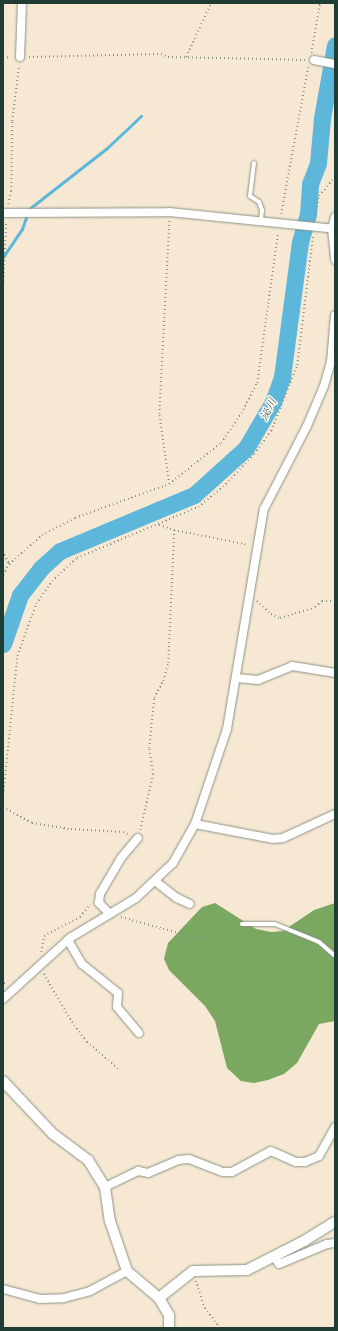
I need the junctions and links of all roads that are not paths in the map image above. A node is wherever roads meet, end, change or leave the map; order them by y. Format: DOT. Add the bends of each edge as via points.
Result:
graph roads {
  1 [pos="22,3"];
  2 [pos="20,57"];
  3 [pos="312,60"];
  4 [pos="335,64"];
  5 [pos="254,163"];
  6 [pos="5,213"];
  7 [pos="335,217"];
  8 [pos="261,220"];
  9 [pos="334,229"];
  10 [pos="335,260"];
  11 [pos="335,315"];
  12 [pos="335,673"];
  13 [pos="236,678"];
  14 [pos="335,814"];
  15 [pos="195,824"];
  16 [pos="138,838"];
  17 [pos="154,881"];
  18 [pos="190,904"];
  19 [pos="110,914"];
  20 [pos="242,924"];
  21 [pos="68,940"];
  22 [pos="335,956"];
  23 [pos="3,999"];
  24 [pos="139,1033"];
  25 [pos="3,1081"];
  26 [pos="335,1127"];
  27 [pos="106,1187"];
  28 [pos="335,1222"];
  29 [pos="335,1244"];
  30 [pos="274,1256"];
  31 [pos="127,1271"];
  32 [pos="3,1289"];
  33 [pos="159,1298"];
  34 [pos="169,1328"];
  1 -- 2 [label="street"];
  3 -- 4 [label="street"];
  5 -- 8 [label="lane" via="250,196 259,202 262,210"];
  6 -- 8 [label="street" via="169,212"];
  7 -- 9 [label="street"];
  8 -- 9 [label="street"];
  9 -- 10 [label="street"];
  11 -- 13 [label="street" via="331,362 324,386 307,426 264,509"];
  12 -- 13 [label="street" via="292,666 258,680"];
  13 -- 15 [label="street" via="225,738"];
  14 -- 15 [label="street" via="283,838 273,839"];
  15 -- 17 [label="street" via="180,854"];
  16 -- 19 [label="street" via="121,858 100,894 99,903"];
  17 -- 18 [label="street"];
  17 -- 19 [label="street" via="136,898"];
  19 -- 21 [label="street"];
  20 -- 22 [label="lane" via="275,924 319,942"];
  21 -- 23 [label="street"];
  21 -- 24 [label="street" via="82,964 118,992 117,1007"];
  25 -- 27 [label="street" via="53,1134 88,1160"];
  26 -- 27 [label="street" via="319,1156 305,1162 296,1162 271,1151 232,1172 223,1172 189,1159 178,1160 148,1172 138,1171"];
  27 -- 31 [label="street" via="110,1221"];
  28 -- 30 [label="street"];
  29 -- 30 [label="street" via="327,1244 279,1264"];
  30 -- 33 [label="street" via="247,1270 194,1271"];
  31 -- 32 [label="street" via="90,1291 64,1298 40,1299"];
  31 -- 33 [label="street"];
  33 -- 34 [label="street" via="169,1315"];
}
